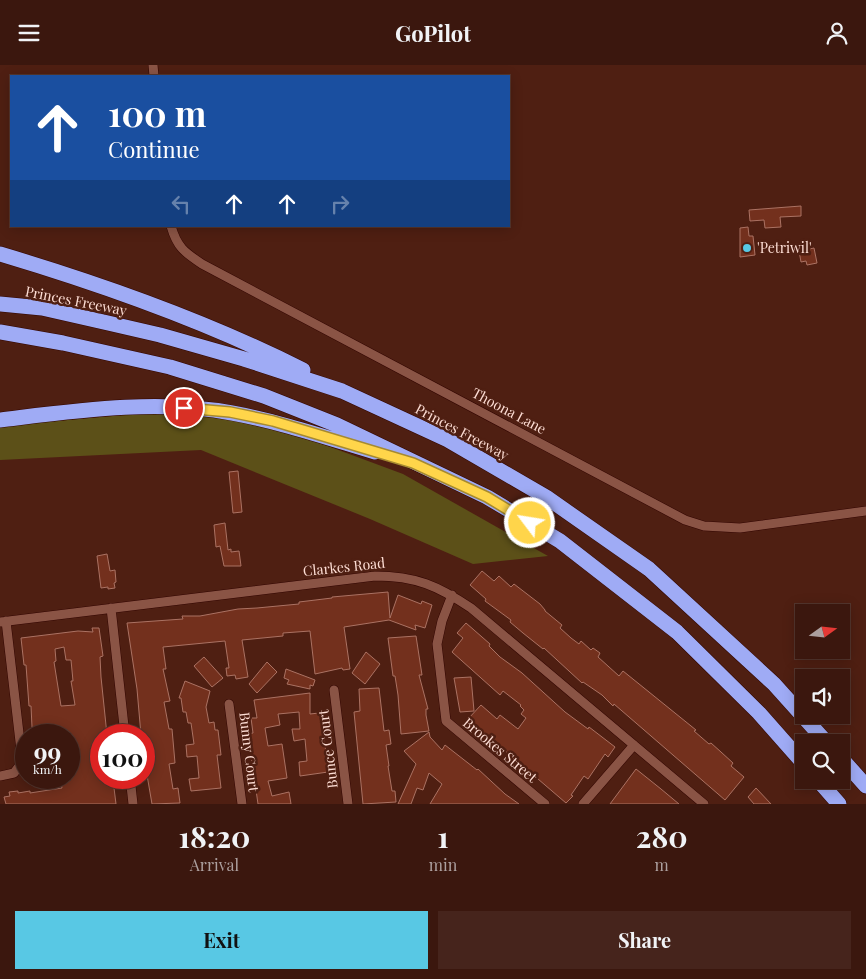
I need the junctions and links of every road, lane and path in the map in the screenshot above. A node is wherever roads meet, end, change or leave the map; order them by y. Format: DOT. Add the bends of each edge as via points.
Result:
graph roads {
  1 [pos="171,227"];
  2 [pos="0,254"];
  3 [pos="0,304"];
  4 [pos="0,332"];
  5 [pos="342,391"];
  6 [pos="0,420"];
  7 [pos="413,463"];
  8 [pos="866,511"];
  9 [pos="452,595"];
  10 [pos="111,608"];
  11 [pos="3,621"];
  12 [pos="334,690"];
  13 [pos="229,704"];
  14 [pos="124,724"];
  15 [pos="820,734"];
  16 [pos="634,745"];
  17 [pos="795,754"];
  18 [pos="850,767"];
  19 [pos="0,776"];
  20 [pos="866,786"];
  21 [pos="131,789"];
  22 [pos="826,789"];
  23 [pos="133,804"];
  24 [pos="242,804"];
  25 [pos="348,804"];
  26 [pos="544,804"];
  27 [pos="582,804"];
  28 [pos="704,804"];
  29 [pos="838,804"];
  1 -- 8 [label="street, Thoona Lane" via="176,242 202,263 685,520 704,527 740,529"];
  2 -- 5 [label="highway" via="90,281 162,308 254,345"];
  3 -- 5 [label="highway, Princes Freeway" via="42,308 160,335"];
  4 -- 7 [label="highway" via="170,367 264,396 337,425"];
  5 -- 15 [label="highway, Princes Freeway" via="448,440 546,497 649,569 774,685"];
  6 -- 7 [label="highway" via="131,408 230,412 273,421"];
  7 -- 17 [label="highway" via="487,497 560,541 677,632 759,713"];
  9 -- 10 [label="street, Clarkes Road" via="420,580 375,576"];
  9 -- 16 [label="street, Clarkes Road"];
  9 -- 26 [label="street, Brookes Street" via="437,644 446,721"];
  10 -- 11 [label="street, Clarkes Road"];
  10 -- 14 [label="street"];
  11 -- 19 [label="street" via="22,759 21,773"];
  12 -- 25 [label="street, Bunce Court"];
  13 -- 24 [label="street, Bunny Court"];
  16 -- 27 [label="street"];
  16 -- 28 [label="street, Clarkes Road"];
  18 -- 20 [label="highway"];
  21 -- 23 [label="street"];
  22 -- 29 [label="highway"];
}
